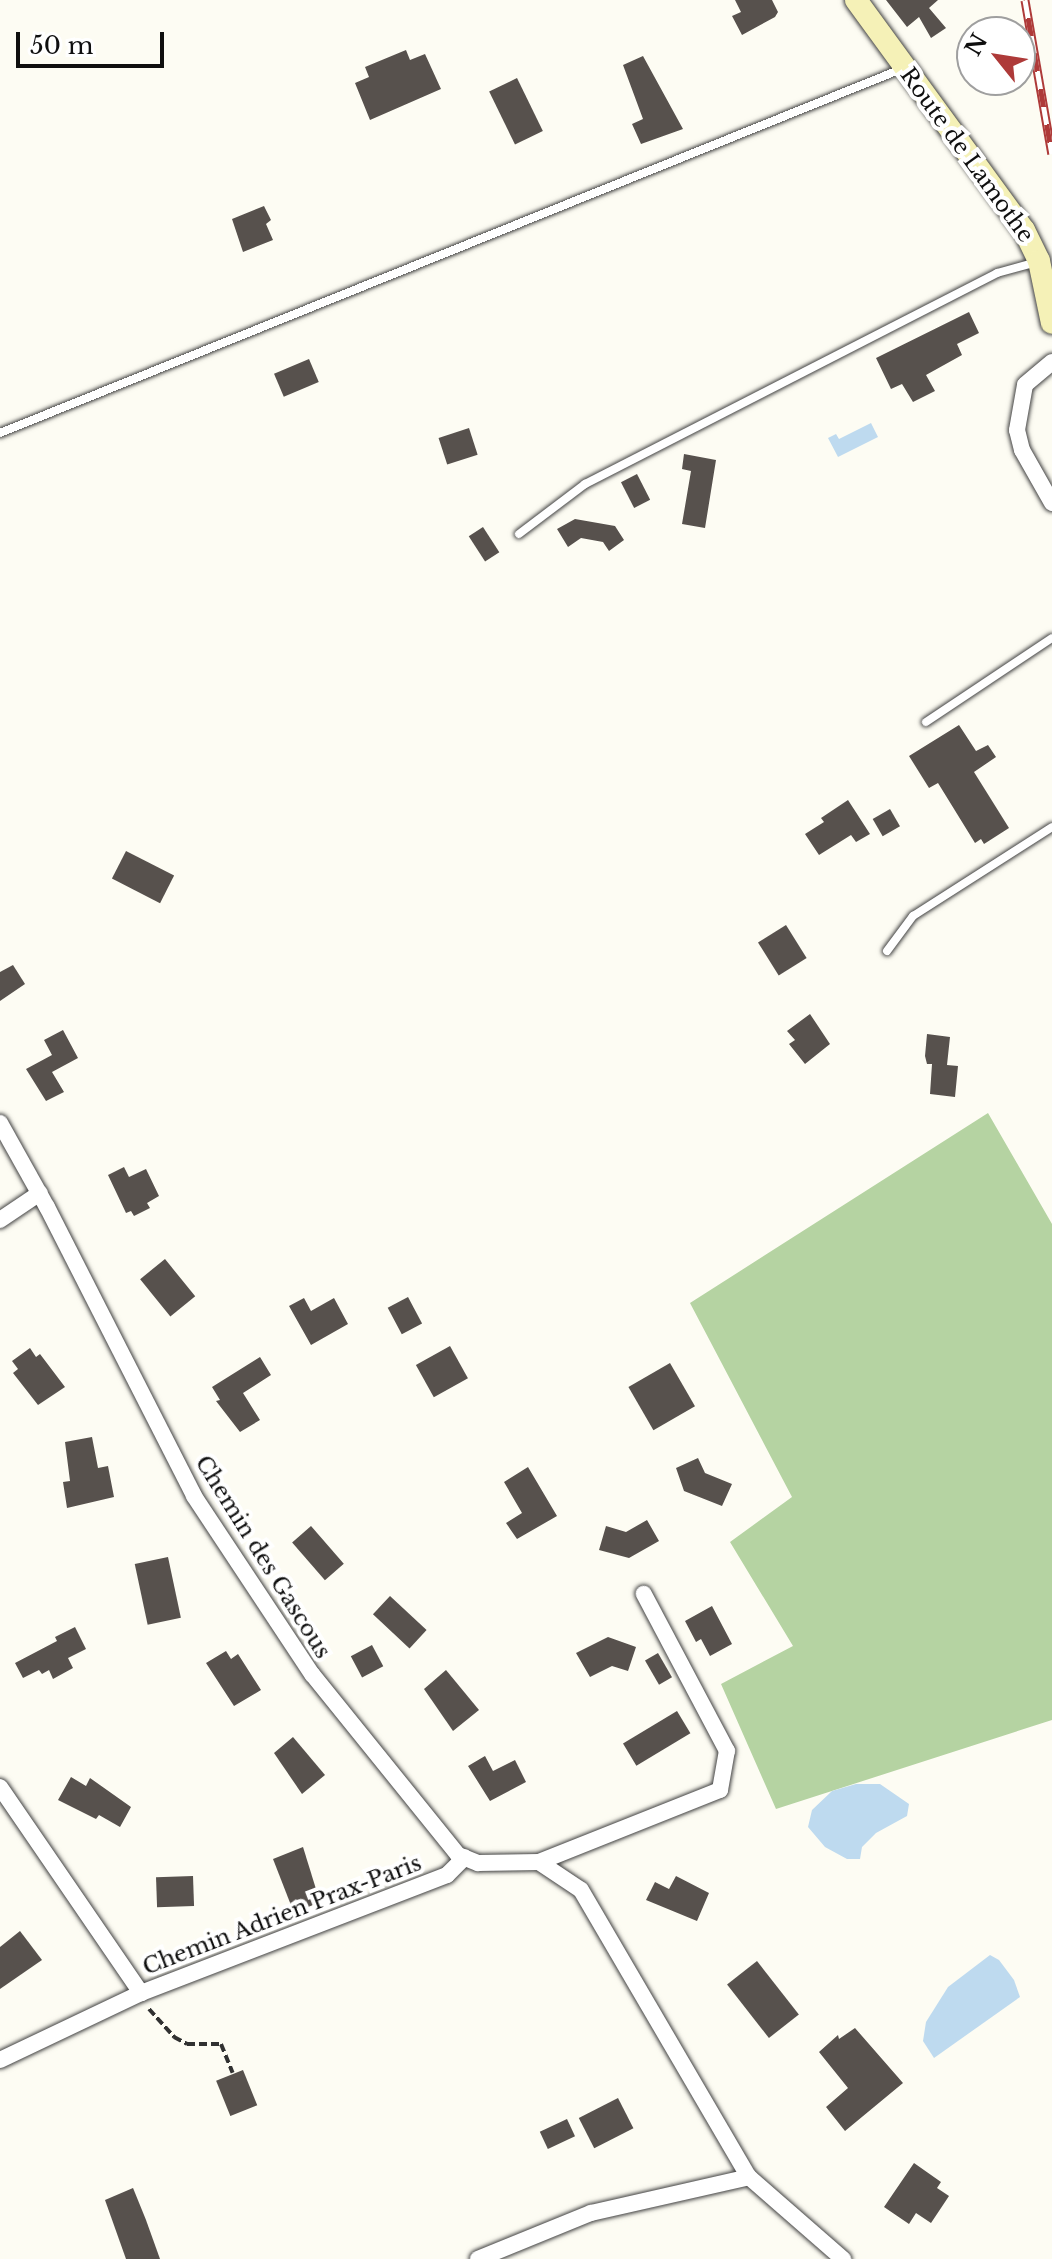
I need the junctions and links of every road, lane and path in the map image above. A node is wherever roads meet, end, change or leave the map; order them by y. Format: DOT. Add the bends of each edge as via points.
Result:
graph roads {
  1 [pos="856,0"];
  2 [pos="905,68"];
  3 [pos="1039,261"];
  4 [pos="1052,323"];
  5 [pos="1052,362"];
  6 [pos="0,433"];
  7 [pos="1052,503"];
  8 [pos="519,534"];
  9 [pos="1052,638"];
  10 [pos="926,722"];
  11 [pos="1052,827"];
  12 [pos="887,951"];
  13 [pos="0,1123"];
  14 [pos="40,1193"];
  15 [pos="0,1220"];
  16 [pos="644,1594"];
  17 [pos="0,1787"];
  18 [pos="465,1857"];
  19 [pos="539,1862"];
  20 [pos="141,1993"];
  21 [pos="0,2060"];
  22 [pos="233,2073"];
  23 [pos="749,2177"];
  24 [pos="478,2259"];
  25 [pos="843,2259"];
  1 -- 2 [label="street, Route de Lamothe"];
  2 -- 3 [label="street, Route de Lamothe" via="1005,201"];
  2 -- 6 [label="lane"];
  3 -- 4 [label="street, Route de Lamothe"];
  3 -- 8 [label="lane" via="997,273 585,484"];
  5 -- 7 [label="street" via="1025,385 1017,430 1022,450"];
  9 -- 10 [label="lane"];
  11 -- 12 [label="lane" via="913,916"];
  13 -- 14 [label="street, Chemin des Gascous"];
  14 -- 15 [label="street"];
  14 -- 18 [label="street, Chemin des Gascous" via="194,1496 312,1674 458,1855"];
  16 -- 19 [label="street" via="727,1751 720,1790"];
  17 -- 20 [label="street"];
  18 -- 19 [label="street" via="478,1863"];
  18 -- 20 [label="street, Chemin Adrien Prax-Paris" via="447,1875"];
  19 -- 23 [label="street" via="581,1890"];
  20 -- 21 [label="street, Chemin Adrien Prax-Paris"];
  20 -- 22 [label="path" via="156,2021 174,2037 187,2044 221,2044"];
  23 -- 24 [label="street" via="591,2213"];
  23 -- 25 [label="street"];
}
